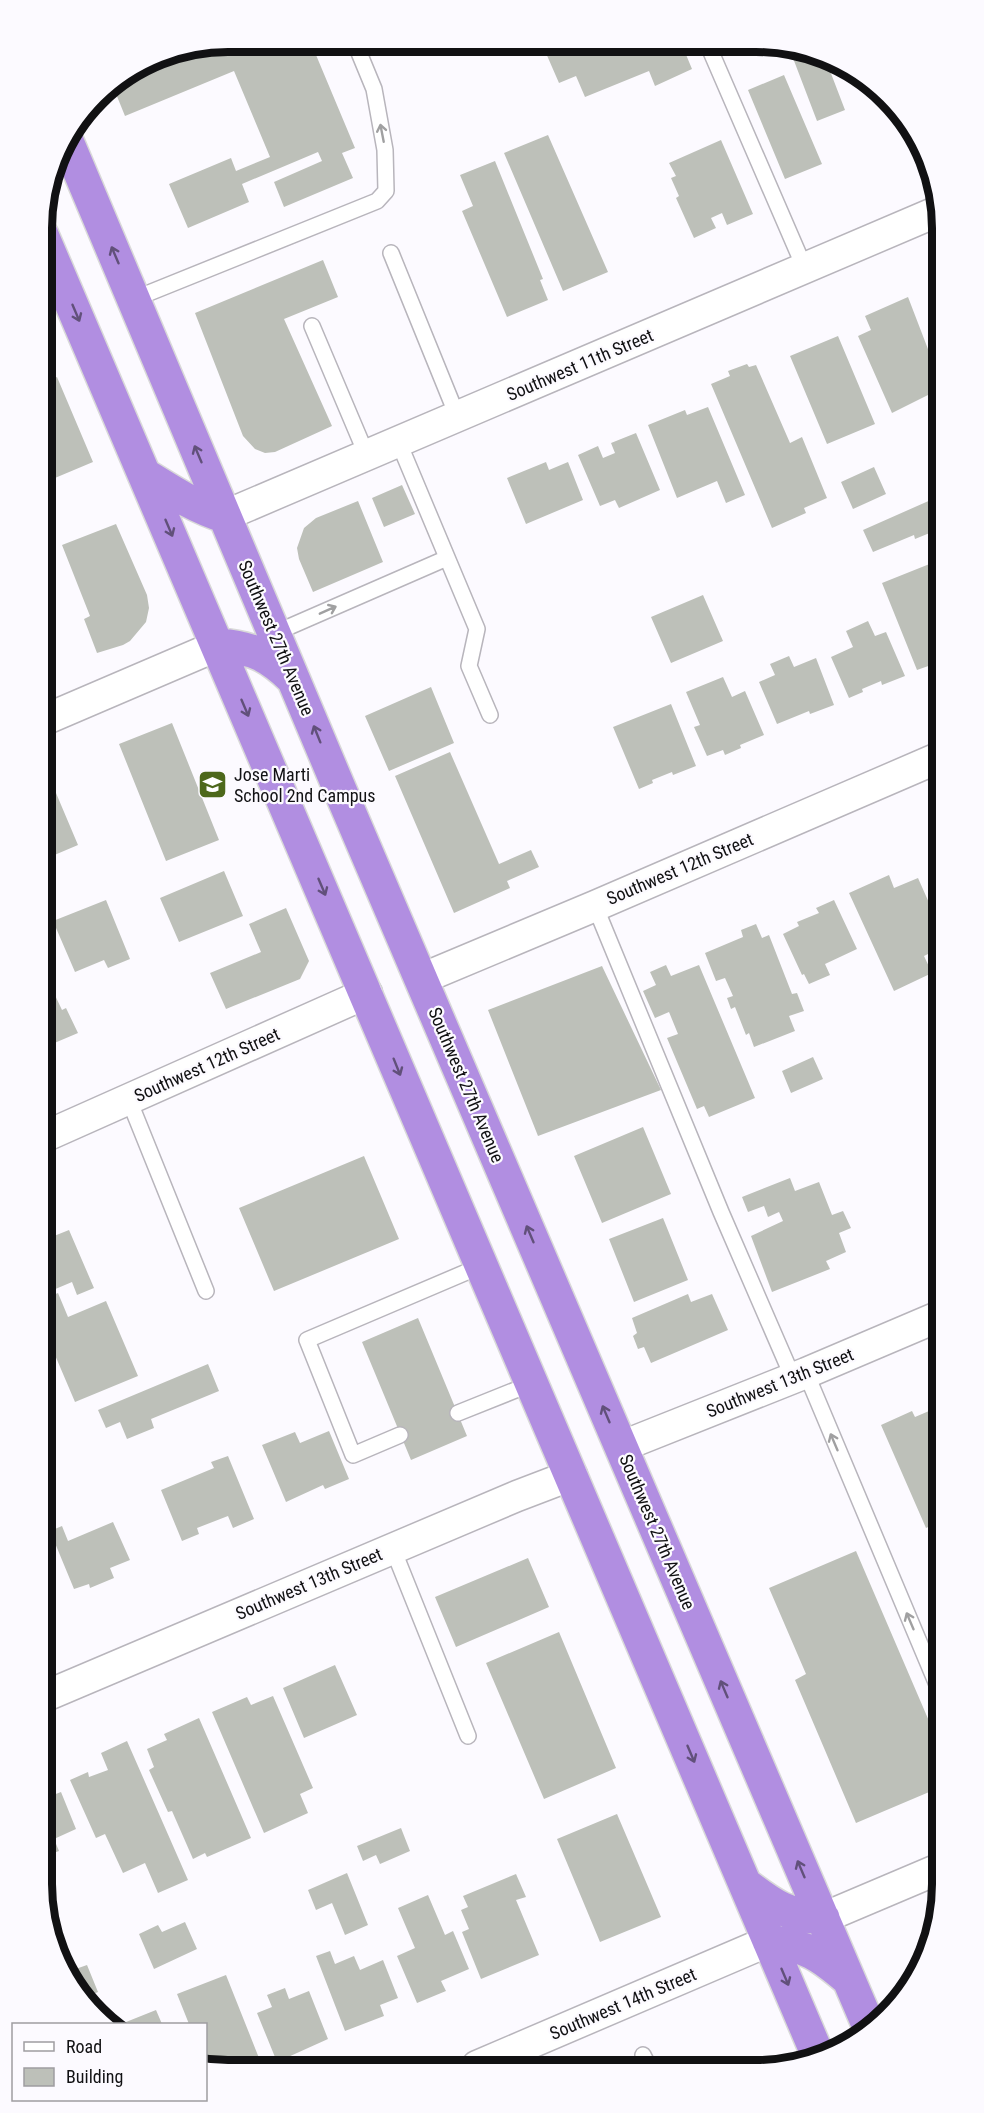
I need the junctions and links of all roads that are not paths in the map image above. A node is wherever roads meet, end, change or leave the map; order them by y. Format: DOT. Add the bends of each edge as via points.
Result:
graph roads {
  1 [pos="359,52"];
  2 [pos="711,52"];
  3 [pos="71,151"];
  4 [pos="931,214"];
  5 [pos="391,253"];
  6 [pos="53,261"];
  7 [pos="805,269"];
  8 [pos="134,299"];
  9 [pos="312,326"];
  10 [pos="458,418"];
  11 [pos="399,443"];
  12 [pos="367,456"];
  13 [pos="146,475"];
  14 [pos="224,516"];
  15 [pos="447,558"];
  16 [pos="275,633"];
  17 [pos="219,645"];
  18 [pos="296,681"];
  19 [pos="490,715"];
  20 [pos="53,716"];
  21 [pos="932,761"];
  22 [pos="595,906"];
  23 [pos="421,979"];
  24 [pos="367,993"];
  25 [pos="129,1100"];
  26 [pos="52,1133"];
  27 [pos="483,1265"];
  28 [pos="206,1291"];
  29 [pos="931,1320"];
  30 [pos="800,1376"];
  31 [pos="532,1383"];
  32 [pos="458,1413"];
  33 [pos="400,1435"];
  34 [pos="620,1447"];
  35 [pos="572,1475"];
  36 [pos="393,1548"];
  37 [pos="931,1672"];
  38 [pos="52,1693"];
  39 [pos="468,1736"];
  40 [pos="931,1872"];
  41 [pos="745,1884"];
  42 [pos="823,1918"];
  43 [pos="769,1941"];
  44 [pos="850,1980"];
  45 [pos="867,2021"];
  46 [pos="815,2050"];
  47 [pos="491,2060"];
  8 -- 1 [label="lane, one-way" via="377,201 386,191 385,150 374,89"];
  2 -- 7 [label="lane"];
  8 -- 3 [label="highway, Southwest 27th Avenue, one-way"];
  4 -- 7 [label="street, Southwest 11th Street"];
  5 -- 10 [label="lane"];
  6 -- 13 [label="highway, one-way"];
  7 -- 10 [label="street, Southwest 11th Street"];
  14 -- 8 [label="highway, Southwest 27th Avenue, one-way"];
  9 -- 12 [label="lane"];
  10 -- 11 [label="street, Southwest 11th Street"];
  11 -- 12 [label="street, Southwest 11th Street"];
  11 -- 15 [label="lane"];
  12 -- 14 [label="street, Southwest 11th Street"];
  13 -- 14 [label="highway" via="204,510"];
  13 -- 17 [label="highway, one-way"];
  14 -- 16 [label="highway, Southwest 27th Avenue"];
  16 -- 15 [label="lane, one-way"];
  15 -- 19 [label="lane" via="477,628 470,666"];
  16 -- 18 [label="highway, Southwest 27th Avenue"];
  17 -- 18 [label="highway" via="256,651"];
  17 -- 20 [label="street"];
  17 -- 24 [label="highway, one-way"];
  23 -- 18 [label="highway, Southwest 27th Avenue, one-way"];
  21 -- 22 [label="street, Southwest 12th Street"];
  22 -- 23 [label="street, Southwest 12th Street"];
  22 -- 30 [label="lane" via="721,1212"];
  34 -- 23 [label="highway, Southwest 27th Avenue, one-way"];
  24 -- 25 [label="street, Southwest 12th Street"];
  24 -- 27 [label="highway, one-way"];
  25 -- 26 [label="street, Southwest 12th Street"];
  25 -- 28 [label="lane"];
  27 -- 31 [label="highway"];
  27 -- 33 [label="lane" via="307,1340 353,1455"];
  29 -- 30 [label="street, Southwest 13th Street"];
  30 -- 34 [label="street, Southwest 13th Street"];
  37 -- 30 [label="lane, one-way"];
  31 -- 32 [label="lane"];
  31 -- 35 [label="highway"];
  42 -- 34 [label="highway, Southwest 27th Avenue, one-way"];
  35 -- 36 [label="street, Southwest 13th Street"];
  35 -- 41 [label="highway, one-way"];
  36 -- 38 [label="street, Southwest 13th Street"];
  36 -- 39 [label="lane"];
  40 -- 42 [label="street"];
  41 -- 42 [label="highway" via="783,1911"];
  41 -- 43 [label="highway"];
  42 -- 44 [label="highway, Southwest 27th Avenue"];
  43 -- 44 [label="highway" via="807,1949"];
  43 -- 46 [label="highway, one-way"];
  43 -- 47 [label="street, Southwest 14th Street"];
  44 -- 45 [label="highway, Southwest 27th Avenue"];
}
